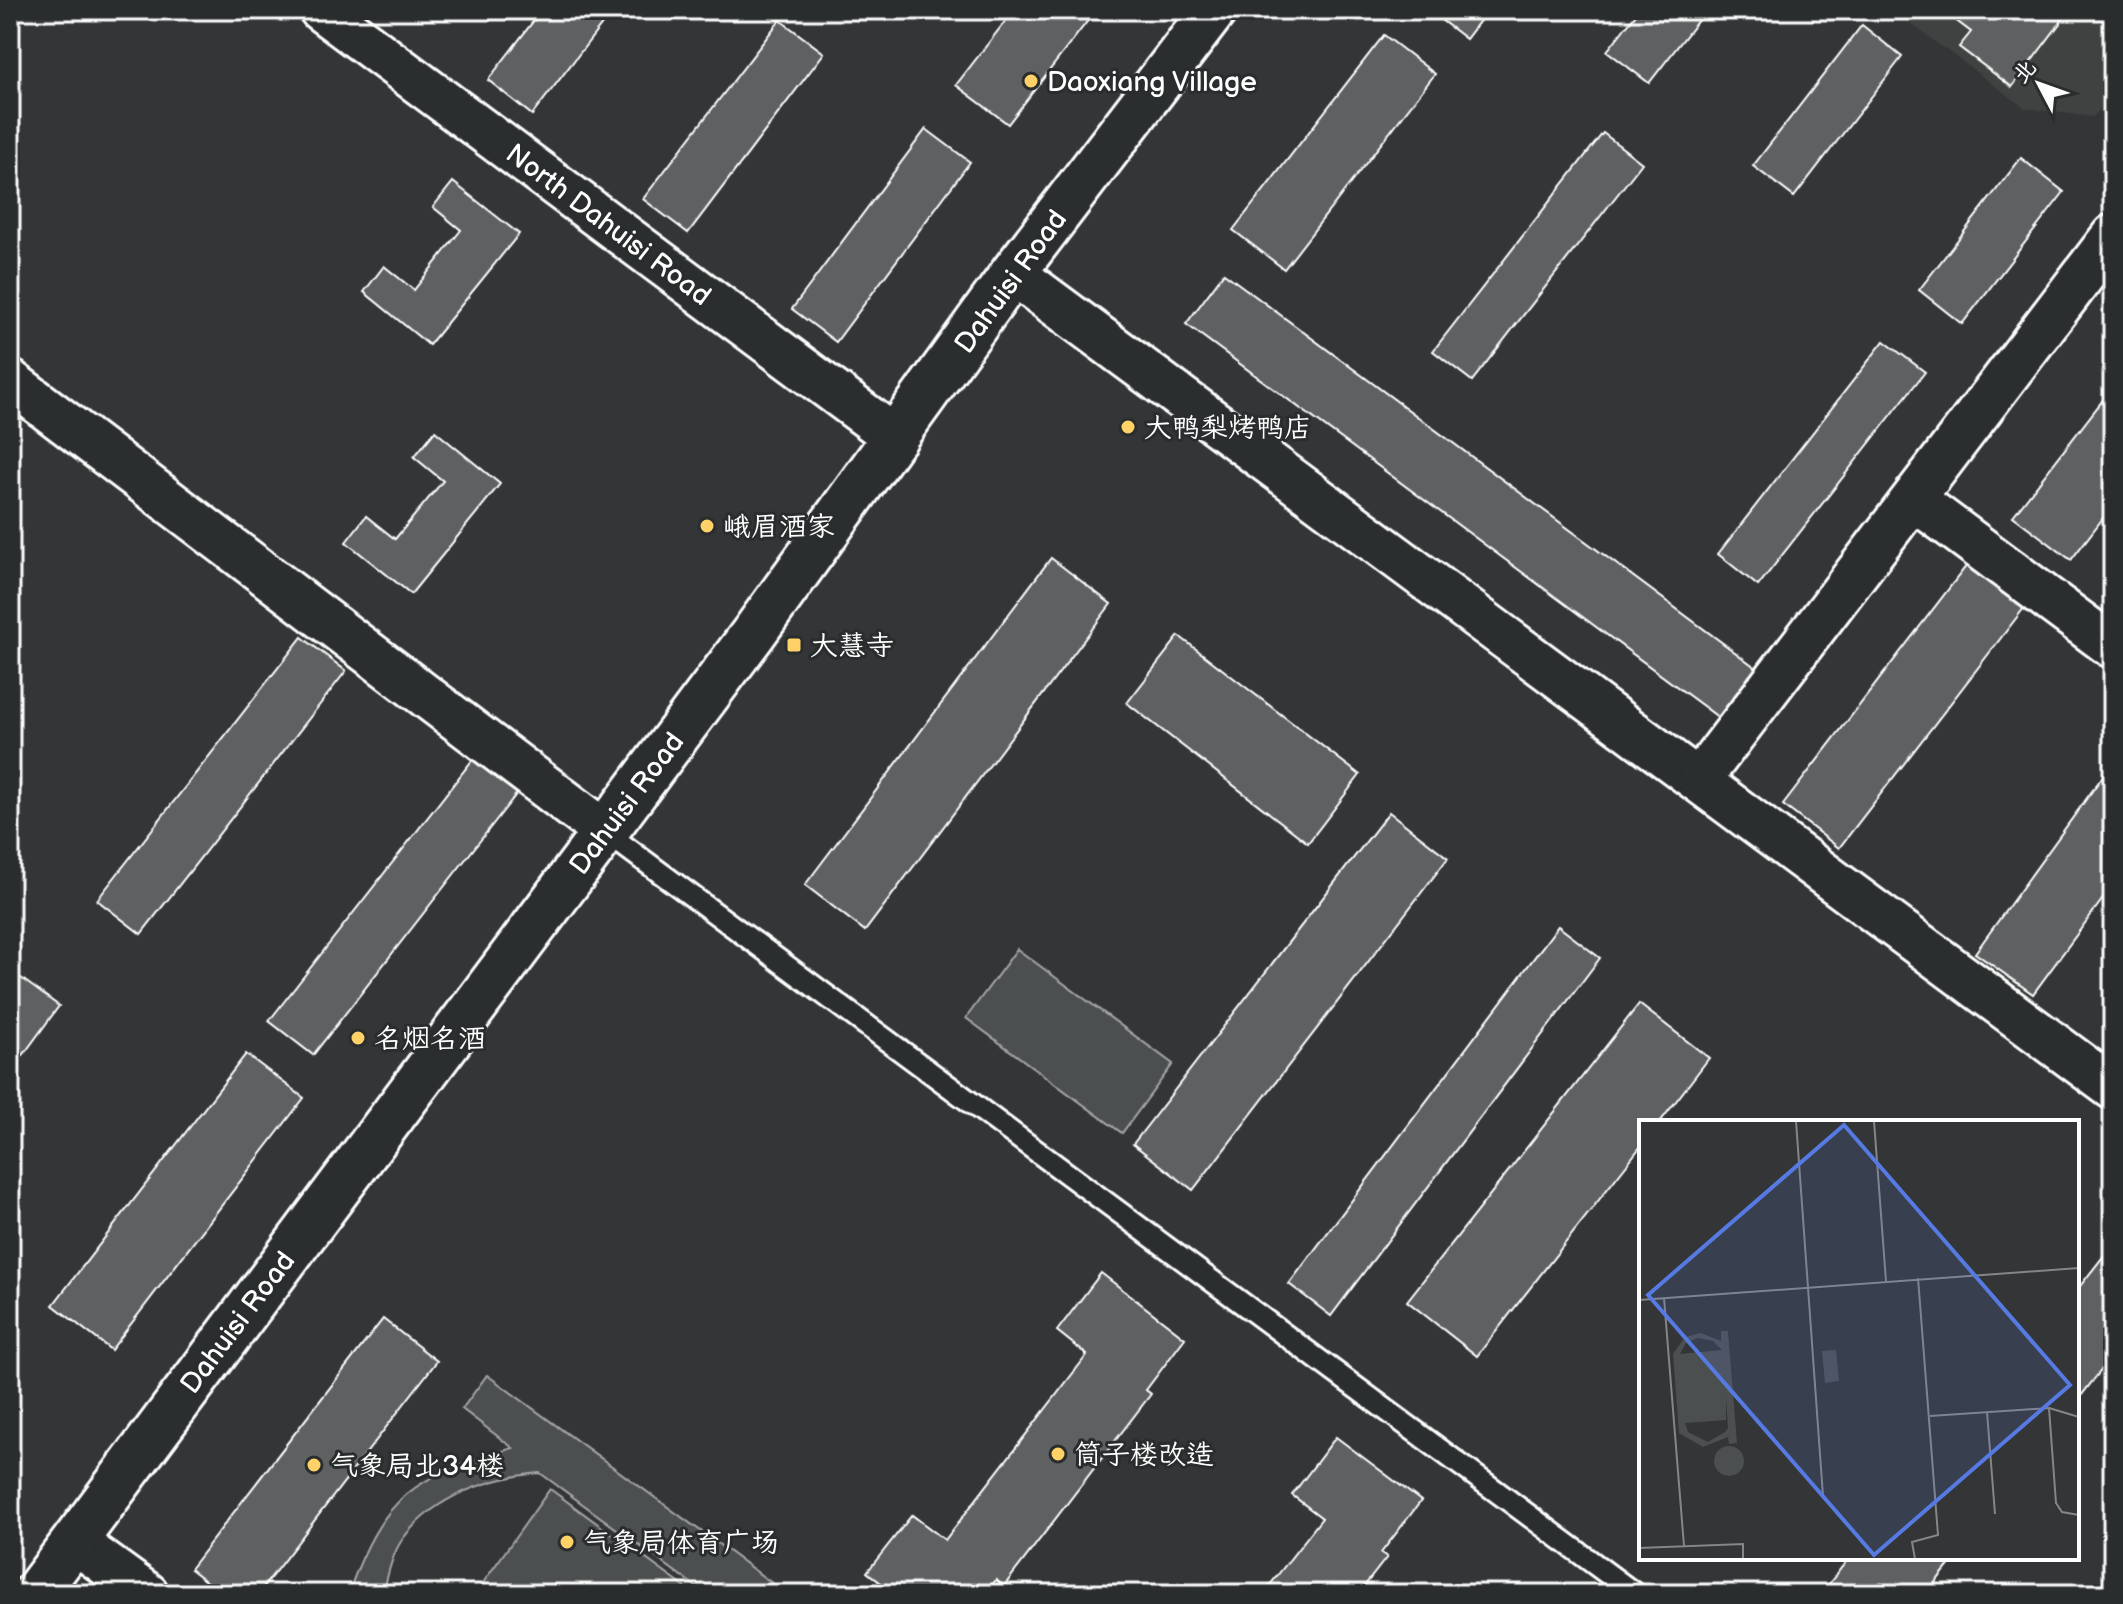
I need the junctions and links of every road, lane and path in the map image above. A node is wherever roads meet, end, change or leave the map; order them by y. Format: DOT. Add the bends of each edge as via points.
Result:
graph roads {
  1 [pos="321,10"];
  2 [pos="1214,10"];
  3 [pos="2113,236"];
  4 [pos="1013,273"];
  5 [pos="10,381"];
  6 [pos="896,438"];
  7 [pos="1914,499"];
  8 [pos="2113,647"];
  9 [pos="1699,780"];
  10 [pos="604,831"];
  11 [pos="2113,1088"];
  12 [pos="74,1541"];
  13 [pos="35,1594"];
  14 [pos="147,1594"];
  15 [pos="1635,1594"];
  1 -- 6 [label="street, North Dahuisi Road"];
  2 -- 4 [label="street, Dahuisi Road"];
  3 -- 7 [label="street"];
  4 -- 6 [label="street, Dahuisi Road"];
  4 -- 9 [label="street"];
  5 -- 10 [label="street"];
  6 -- 10 [label="street, Dahuisi Road"];
  7 -- 8 [label="street"];
  7 -- 9 [label="street"];
  9 -- 11 [label="street"];
  10 -- 12 [label="street, Dahuisi Road"];
  10 -- 15 [label="lane"];
  12 -- 13 [label="street, Dahuisi Road"];
  12 -- 14 [label="street"];
}
